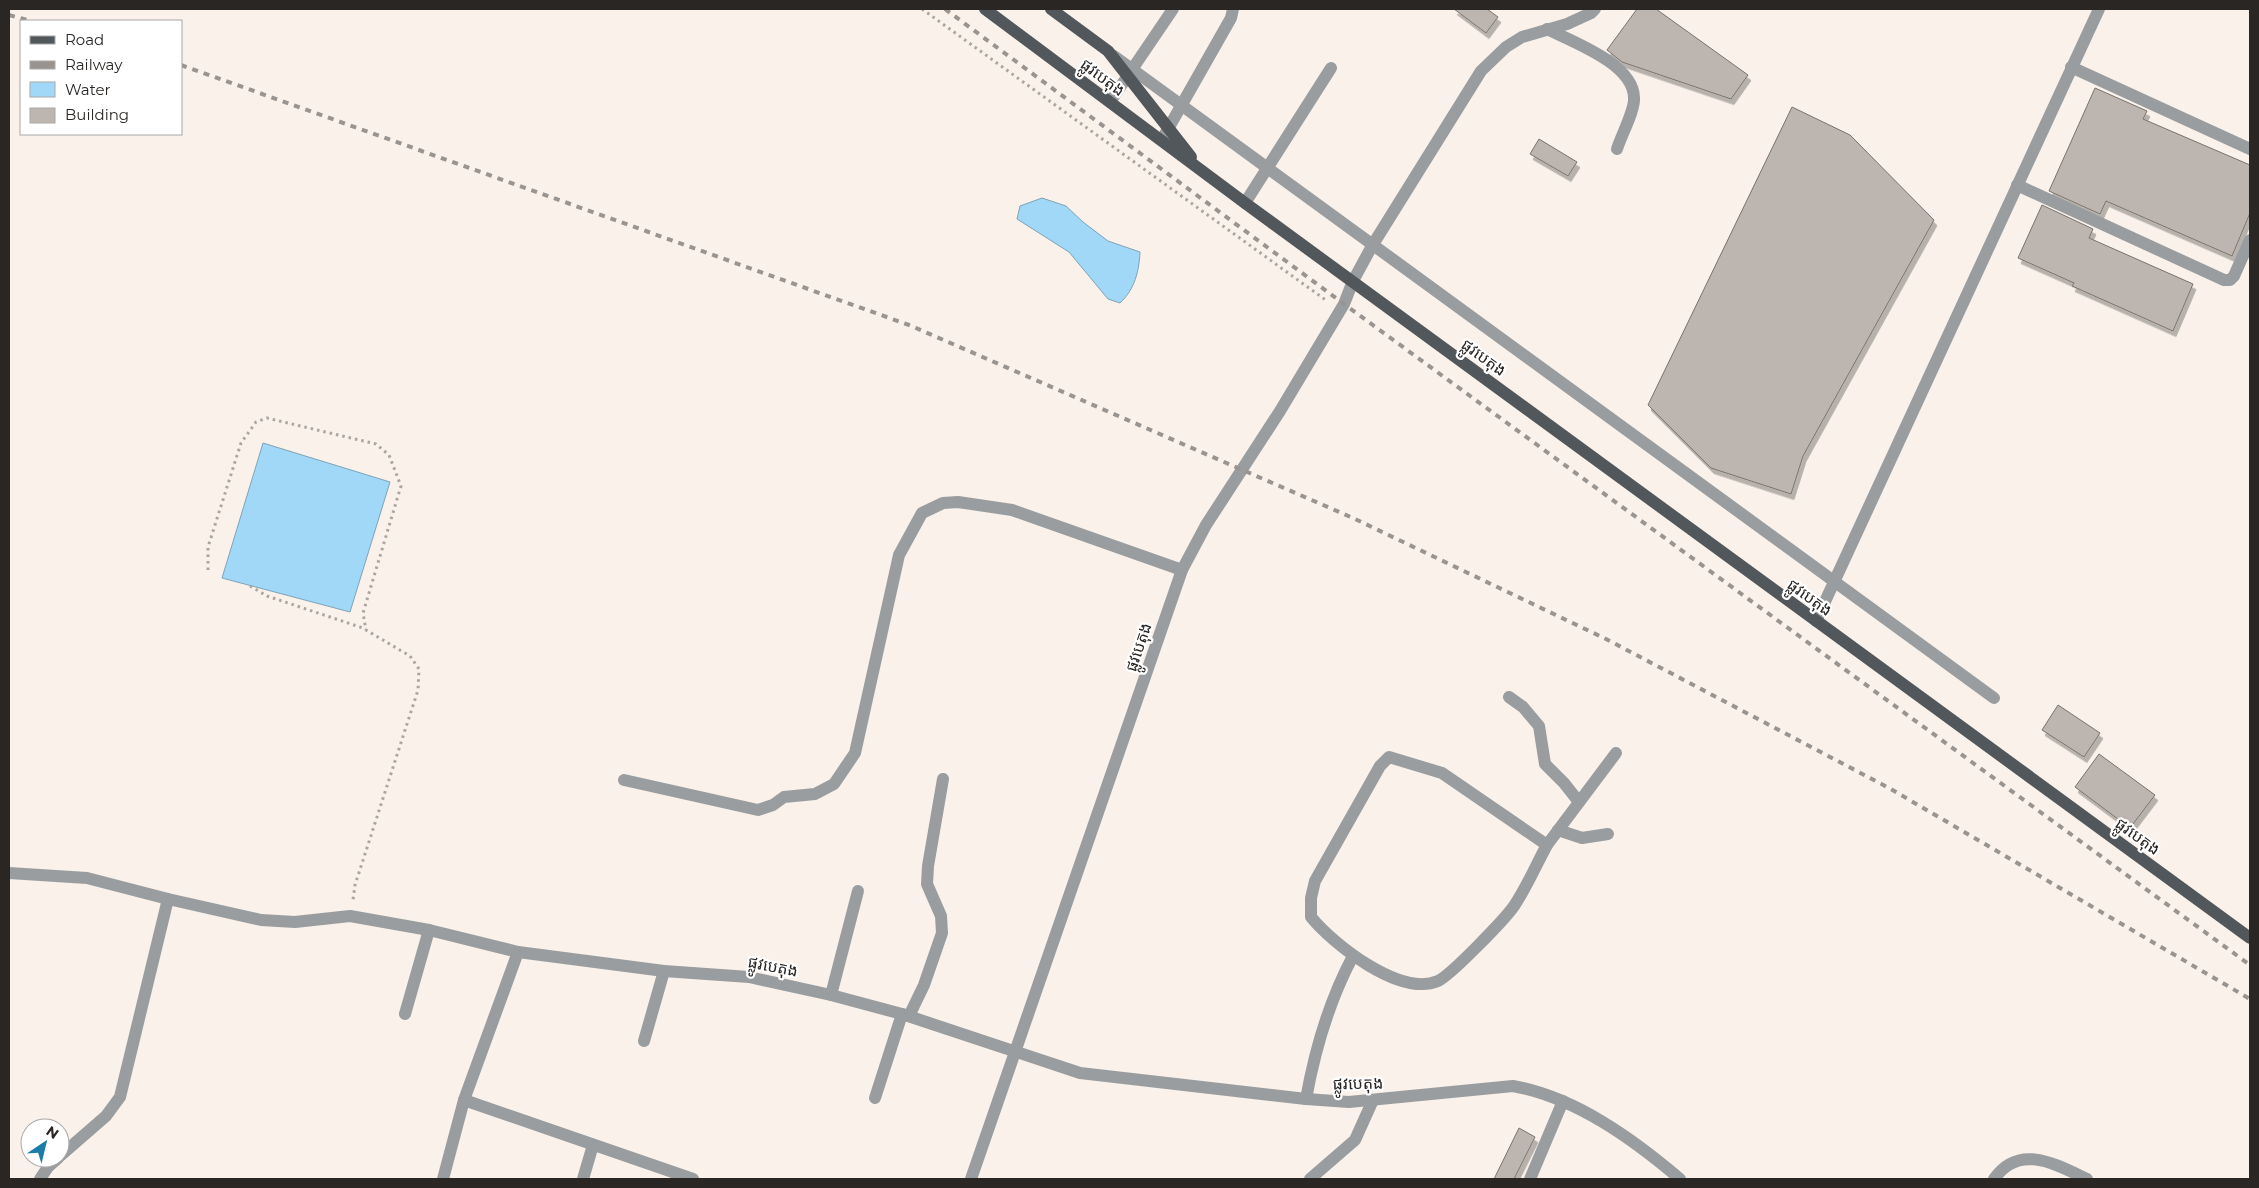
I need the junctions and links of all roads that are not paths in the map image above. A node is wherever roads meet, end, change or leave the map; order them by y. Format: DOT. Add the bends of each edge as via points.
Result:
graph roads {
  1 [pos="985,9"];
  2 [pos="1051,9"];
  3 [pos="1173,9"];
  4 [pos="1233,9"];
  5 [pos="1595,9"];
  6 [pos="2099,9"];
  7 [pos="1546,29"];
  8 [pos="1331,68"];
  9 [pos="2071,68"];
  10 [pos="1130,73"];
  11 [pos="1110,102"];
  12 [pos="1182,106"];
  13 [pos="1169,129"];
  14 [pos="1161,140"];
  15 [pos="2250,148"];
  16 [pos="1617,149"];
  17 [pos="1266,168"];
  18 [pos="1202,171"];
  19 [pos="2017,185"];
  20 [pos="1245,203"];
  21 [pos="2250,240"];
  22 [pos="1372,246"];
  23 [pos="2246,259"];
  24 [pos="1353,281"];
  25 [pos="1182,570"];
  26 [pos="1834,581"];
  27 [pos="1816,622"];
  28 [pos="1510,696"];
  29 [pos="1994,698"];
  30 [pos="1616,753"];
  31 [pos="943,779"];
  32 [pos="624,780"];
  33 [pos="1579,802"];
  34 [pos="1558,830"];
  35 [pos="1608,834"];
  36 [pos="1547,845"];
  37 [pos="9,873"];
  38 [pos="858,890"];
  39 [pos="168,899"];
  40 [pos="429,930"];
  41 [pos="2250,938"];
  42 [pos="518,952"];
  43 [pos="1352,956"];
  44 [pos="664,971"];
  45 [pos="831,995"];
  46 [pos="405,1014"];
  47 [pos="905,1015"];
  48 [pos="644,1041"];
  49 [pos="1014,1052"];
  50 [pos="875,1098"];
  51 [pos="1306,1099"];
  52 [pos="464,1100"];
  53 [pos="1373,1100"];
  54 [pos="1563,1101"];
  55 [pos="593,1145"];
  56 [pos="70,1147"];
  57 [pos="47,1168"];
  58 [pos="40,1179"];
  59 [pos="443,1179"];
  60 [pos="583,1179"];
  61 [pos="692,1179"];
  62 [pos="970,1179"];
  63 [pos="1310,1179"];
  64 [pos="1530,1179"];
  65 [pos="1680,1179"];
  66 [pos="1994,1179"];
  67 [pos="2087,1179"];
  1 -- 11 [label="main road, ផ្លូវបេតុង"];
  2 -- 10 [label="main road, ផ្លូវបេតុង"];
  3 -- 10 [label="street"];
  4 -- 12 [label="street"];
  5 -- 7 [label="street, ផ្លូវបេតុង" via="1567,24"];
  6 -- 9 [label="street"];
  7 -- 16 [label="street" via="1612,64 1632,84 1635,100"];
  7 -- 22 [label="street, ផ្លូវបេតុង" via="1522,37 1480,70"];
  8 -- 17 [label="street"];
  9 -- 15 [label="street"];
  9 -- 19 [label="street"];
  10 -- 11 [label="street"];
  10 -- 12 [label="street"];
  10 -- 13 [label="main road, ផ្លូវបេតុង"];
  11 -- 14 [label="main road, ផ្លូវបេតុង"];
  12 -- 13 [label="street"];
  12 -- 17 [label="street"];
  13 -- 14 [label="street"];
  13 -- 18 [label="main road, ផ្លូវបេតុង"];
  14 -- 18 [label="main road, ផ្លូវបេតុង"];
  17 -- 20 [label="street"];
  17 -- 22 [label="street"];
  18 -- 20 [label="main road, ផ្លូវបេតុង"];
  19 -- 23 [label="street" via="2224,280 2230,280"];
  19 -- 26 [label="street"];
  20 -- 24 [label="main road, ផ្លូវបេតុង"];
  21 -- 23 [label="street"];
  22 -- 24 [label="street, ផ្លូវបេតុង"];
  22 -- 26 [label="street"];
  24 -- 25 [label="street, ផ្លូវបេតុង" via="1340,311 1206,525"];
  24 -- 27 [label="main road, ផ្លូវបេតុង"];
  25 -- 32 [label="street" via="1012,510 958,502 943,503 922,513 899,555 855,753 834,784 815,794 784,797 758,810"];
  25 -- 49 [label="street, ផ្លូវបេតុង"];
  26 -- 27 [label="street"];
  26 -- 29 [label="street"];
  27 -- 41 [label="main road, ផ្លូវបេតុង"];
  28 -- 33 [label="street" via="1538,726 1546,764"];
  30 -- 33 [label="street"];
  31 -- 47 [label="street" via="927,884 941,916 942,933 924,985"];
  33 -- 34 [label="street"];
  34 -- 35 [label="street" via="1582,838"];
  34 -- 36 [label="street"];
  36 -- 43 [label="street" via="1514,906 1451,972 1438,981 1422,984 1402,982"];
  36 -- 43 [label="street" via="1442,773 1389,757 1380,766 1315,881 1311,898 1311,918"];
  37 -- 39 [label="street, ផ្លូវបេតុង" via="87,878"];
  38 -- 45 [label="street"];
  39 -- 40 [label="street, ផ្លូវបេតុង" via="261,920 295,922 350,916"];
  39 -- 56 [label="street" via="120,1097 106,1116"];
  40 -- 42 [label="street, ផ្លូវបេតុង"];
  40 -- 46 [label="street"];
  42 -- 44 [label="street, ផ្លូវបេតុង"];
  42 -- 52 [label="street"];
  43 -- 51 [label="street" via="1324,1024"];
  44 -- 45 [label="street, ផ្លូវបេតុង" via="749,977"];
  44 -- 48 [label="street"];
  45 -- 47 [label="street, ផ្លូវបេតុង"];
  47 -- 49 [label="street, ផ្លូវបេតុង"];
  47 -- 50 [label="street"];
  49 -- 51 [label="street, ផ្លូវបេតុង" via="1080,1073"];
  49 -- 62 [label="street, ផ្លូវបេតុង"];
  51 -- 53 [label="street, ផ្លូវបេតុង"];
  52 -- 55 [label="street"];
  52 -- 59 [label="street"];
  53 -- 54 [label="street, ផ្លូវបេតុង" via="1513,1086 1538,1090"];
  53 -- 63 [label="street" via="1354,1140"];
  54 -- 64 [label="street"];
  54 -- 65 [label="street, ផ្លូវបេតុង" via="1632,1142"];
  55 -- 60 [label="street"];
  55 -- 61 [label="street"];
  57 -- 58 [label="street"];
  66 -- 67 [label="street" via="2009,1163 2024,1158 2059,1166"];
}
